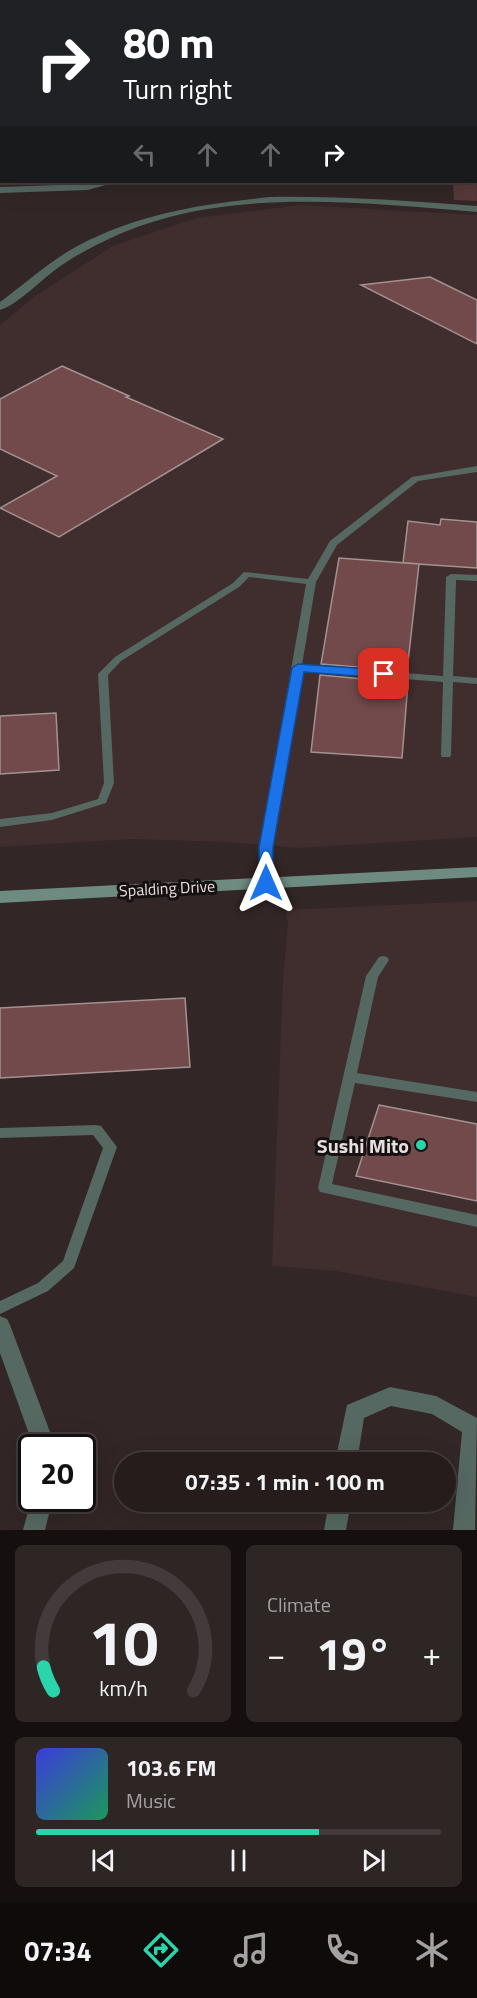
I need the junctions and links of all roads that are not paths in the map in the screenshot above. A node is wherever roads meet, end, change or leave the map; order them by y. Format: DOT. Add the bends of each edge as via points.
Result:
graph roads {
  1 [pos="106,183"];
  2 [pos="0,190"];
  3 [pos="477,209"];
  4 [pos="0,308"];
  5 [pos="477,470"];
  6 [pos="477,579"];
  7 [pos="311,582"];
  8 [pos="298,668"];
  9 [pos="449,679"];
  10 [pos="477,681"];
  11 [pos="446,755"];
  12 [pos="0,823"];
  13 [pos="477,872"];
  14 [pos="266,883"];
  15 [pos="0,897"];
  16 [pos="383,960"];
  17 [pos="350,1077"];
  18 [pos="477,1097"];
  19 [pos="0,1133"];
  20 [pos="477,1221"];
  21 [pos="0,1308"];
  22 [pos="0,1324"];
  23 [pos="40,1434"];
  24 [pos="348,1452"];
  25 [pos="38,1512"];
  26 [pos="338,1512"];
  27 [pos="34,1530"];
  28 [pos="335,1530"];
  29 [pos="464,1530"];
  1 -- 2 [label="street"];
  3 -- 4 [label="street" via="310,198 183,212 106,236 72,254"];
  5 -- 7 [label="lane" via="415,479 333,543"];
  6 -- 9 [label="lane" via="451,577"];
  7 -- 8 [label="lane"];
  7 -- 12 [label="lane" via="247,574 236,585 118,659 103,675 109,783 102,801 41,821"];
  8 -- 9 [label="lane"];
  8 -- 14 [label="lane" via="266,847"];
  9 -- 10 [label="lane"];
  9 -- 11 [label="lane"];
  13 -- 14 [label="main road, Spalding Drive"];
  14 -- 15 [label="main road, Spalding Drive"];
  16 -- 17 [label="lane" via="372,976"];
  17 -- 18 [label="lane"];
  17 -- 20 [label="lane" via="325,1188"];
  19 -- 21 [label="lane" via="96,1130 110,1147 69,1264 43,1287"];
  22 -- 23 [label="street"];
  24 -- 29 [label="street" via="354,1412 390,1396 436,1405 473,1428"];
  25 -- 27 [label="street"];
  26 -- 28 [label="street"];
}
